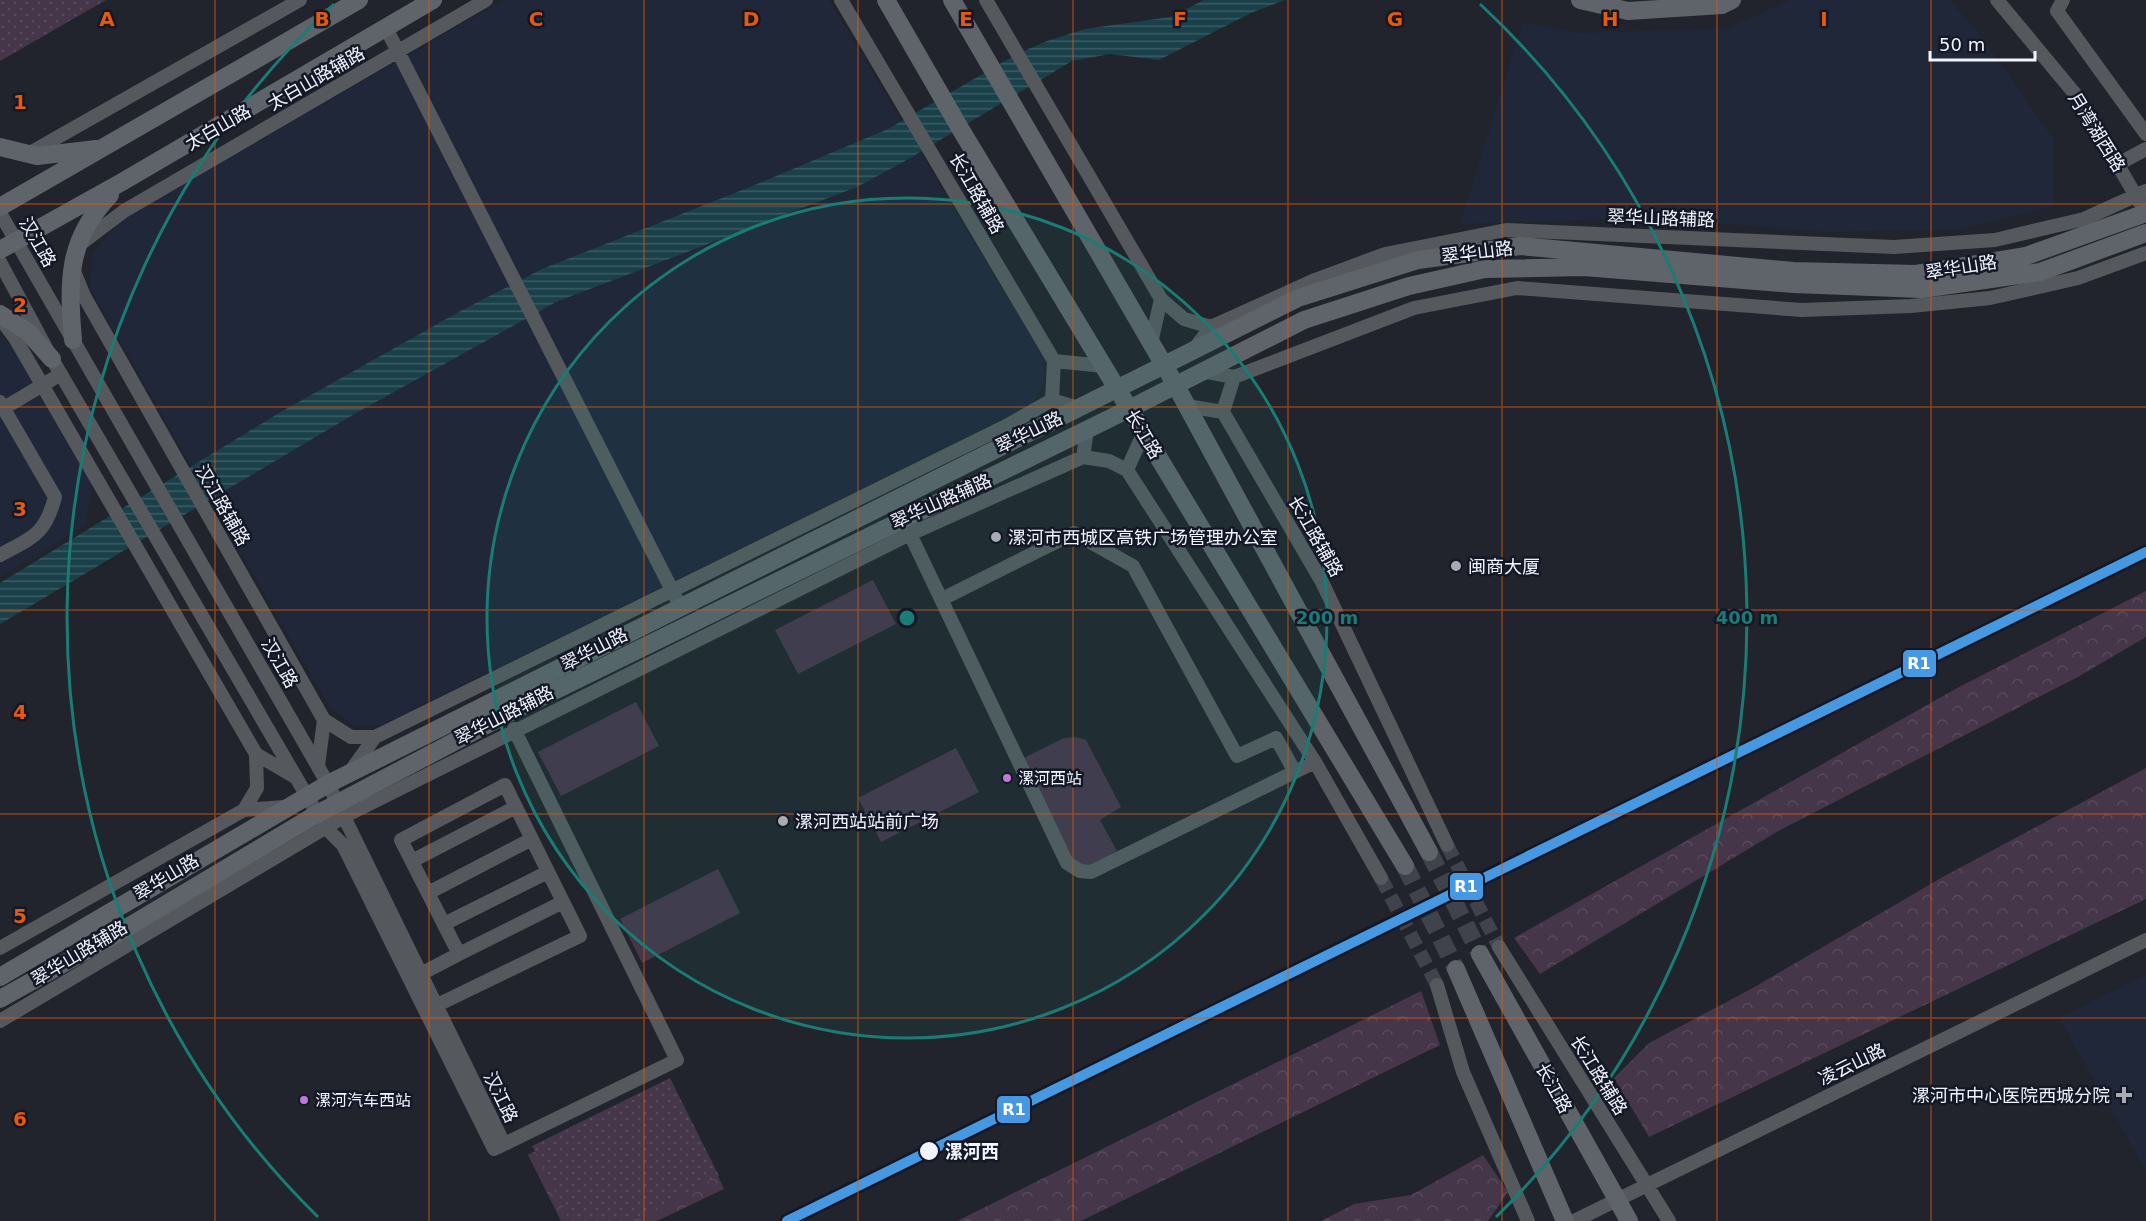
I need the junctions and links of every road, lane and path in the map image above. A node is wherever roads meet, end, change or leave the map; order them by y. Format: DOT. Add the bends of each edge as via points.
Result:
graph roads {
  1 [pos="300,0"];
  2 [pos="360,0"];
  3 [pos="433,0"];
  4 [pos="486,0"];
  5 [pos="841,0"];
  6 [pos="886,0"];
  7 [pos="952,0"];
  8 [pos="986,0"];
  9 [pos="1580,0"];
  10 [pos="1732,0"];
  11 [pos="1997,0"];
  12 [pos="2063,0"];
  13 [pos="386,28"];
  14 [pos="398,51"];
  15 [pos="2146,134"];
  16 [pos="1,146"];
  17 [pos="103,149"];
  18 [pos="2146,149"];
  19 [pos="28,154"];
  20 [pos="2118,164"];
  21 [pos="122,182"];
  22 [pos="2141,193"];
  23 [pos="0,207"];
  24 [pos="0,213"];
  25 [pos="2146,213"];
  26 [pos="2146,233"];
  27 [pos="16,241"];
  28 [pos="0,250"];
  29 [pos="2146,253"];
  30 [pos="74,257"];
  31 [pos="0,262"];
  32 [pos="1161,299"];
  33 [pos="0,316"];
  34 [pos="1211,327"];
  35 [pos="73,340"];
  36 [pos="1151,343"];
  37 [pos="1193,350"];
  38 [pos="1054,361"];
  39 [pos="1164,364"];
  40 [pos="1104,366"];
  41 [pos="57,367"];
  42 [pos="1200,371"];
  43 [pos="1234,377"];
  44 [pos="1175,384"];
  45 [pos="42,386"];
  46 [pos="1118,388"];
  47 [pos="1052,400"];
  48 [pos="2,405"];
  49 [pos="1187,406"];
  50 [pos="1078,408"];
  51 [pos="1129,410"];
  52 [pos="1223,412"];
  53 [pos="1087,430"];
  54 [pos="1143,434"];
  55 [pos="1083,457"];
  56 [pos="1127,470"];
  57 [pos="910,534"];
  58 [pos="0,555"];
  59 [pos="676,599"];
  60 [pos="942,599"];
  61 [pos="324,720"];
  62 [pos="514,729"];
  63 [pos="375,737"];
  64 [pos="256,754"];
  65 [pos="1315,762"];
  66 [pos="318,766"];
  67 [pos="350,772"];
  68 [pos="1295,772"];
  69 [pos="297,778"];
  70 [pos="328,784"];
  71 [pos="307,795"];
  72 [pos="284,807"];
  73 [pos="516,807"];
  74 [pos="244,810"];
  75 [pos="342,810"];
  76 [pos="321,820"];
  77 [pos="532,839"];
  78 [pos="1447,845"];
  79 [pos="1430,852"];
  80 [pos="412,861"];
  81 [pos="1405,866"];
  82 [pos="548,872"];
  83 [pos="1381,878"];
  84 [pos="428,892"];
  85 [pos="563,902"];
  86 [pos="444,924"];
  87 [pos="2146,940"];
  88 [pos="1499,947"];
  89 [pos="0,948"];
  90 [pos="459,954"];
  91 [pos="1480,954"];
  92 [pos="1456,969"];
  93 [pos="0,977"];
  94 [pos="415,977"];
  95 [pos="1437,985"];
  96 [pos="0,999"];
  97 [pos="431,1008"];
  98 [pos="0,1021"];
  99 [pos="1646,1185"];
  100 [pos="1616,1200"];
  101 [pos="1528,1221"];
  102 [pos="1565,1221"];
  103 [pos="1574,1221"];
  104 [pos="1629,1221"];
  105 [pos="1669,1221"];
  1 -- 19 [label="street"];
  2 -- 17 [label="main road"];
  3 -- 13 [label="main road, 太白山路"];
  4 -- 14 [label="street, 太白山路辅路"];
  5 -- 38 [label="street, 长江路辅路"];
  6 -- 40 [label="main road, 长江路"];
  7 -- 36 [label="main road"];
  8 -- 32 [label="street"];
  9 -- 10 [label="main road" via="1628,11 1722,5"];
  11 -- 20 [label="street, 月湾湖西路" via="2080,100"];
  12 -- 15 [label="street" via="2057,10"];
  13 -- 14 [label="street"];
  13 -- 21 [label="main road, 太白山路"];
  14 -- 30 [label="street, 太白山路辅路" via="124,211"];
  14 -- 59 [label="street"];
  16 -- 19 [label="main road"];
  17 -- 19 [label="main road"];
  17 -- 23 [label="main road"];
  18 -- 20 [label="street"];
  20 -- 22 [label="street, 月湾湖西路"];
  21 -- 27 [label="main road, 太白山路"];
  21 -- 30 [label="main road" via="92,214"];
  22 -- 25 [label="street, 月湾湖西路"];
  22 -- 34 [label="street, 翠华山路辅路" via="2084,219 1995,240 1894,247 1506,230 1385,254 1315,280"];
  24 -- 27 [label="street, 汉江路"];
  25 -- 37 [label="main road, 翠华山路" via="2026,256 1916,274 1793,271 1520,246 1418,260 1298,298"];
  26 -- 42 [label="main road, 翠华山路" via="2040,272 1922,289 1794,284 1584,267 1485,269 1409,286 1304,320"];
  27 -- 28 [label="main road, 太白山路"];
  27 -- 35 [label="street, 汉江路"];
  29 -- 43 [label="street" via="2078,278 1990,298 1911,306 1802,310 1517,288 1414,308"];
  30 -- 35 [label="main road" via="69,296"];
  30 -- 61 [label="street, 汉江路辅路" via="84,296"];
  31 -- 41 [label="street, 汉江路"];
  32 -- 34 [label="street" via="1184,319"];
  32 -- 36 [label="street"];
  33 -- 41 [label="main road" via="28,332"];
  33 -- 45 [label="street"];
  34 -- 37 [label="street, 翠华山路辅路"];
  35 -- 66 [label="street, 汉江路"];
  36 -- 39 [label="main road"];
  37 -- 39 [label="main road, 翠华山路"];
  38 -- 40 [label="street"];
  38 -- 47 [label="street"];
  39 -- 44 [label="main road"];
  39 -- 46 [label="main road, 翠华山路"];
  40 -- 46 [label="main road, 长江路"];
  41 -- 45 [label="street"];
  41 -- 69 [label="street, 汉江路"];
  42 -- 43 [label="street"];
  42 -- 44 [label="main road, 翠华山路"];
  43 -- 52 [label="street"];
  44 -- 49 [label="main road"];
  44 -- 51 [label="main road, 翠华山路"];
  45 -- 48 [label="street"];
  45 -- 64 [label="street"];
  46 -- 50 [label="main road, 翠华山路"];
  46 -- 51 [label="main road, 长江路"];
  47 -- 50 [label="street"];
  47 -- 59 [label="street, 翠华山路辅路"];
  48 -- 58 [label="street" via="55,497 49,520 33,537"];
  49 -- 52 [label="street"];
  49 -- 79 [label="main road"];
  50 -- 59 [label="main road, 翠华山路"];
  51 -- 53 [label="main road, 翠华山路"];
  51 -- 54 [label="main road, 长江路"];
  52 -- 78 [label="street, 长江路辅路" via="1322,582"];
  53 -- 55 [label="street"];
  53 -- 75 [label="main road, 翠华山路" via="517,709"];
  54 -- 56 [label="street"];
  54 -- 81 [label="main road, 长江路"];
  55 -- 56 [label="street" via="1109,461"];
  55 -- 57 [label="street, 翠华山路辅路"];
  56 -- 65 [label="street"];
  57 -- 60 [label="street"];
  57 -- 62 [label="street, 翠华山路辅路"];
  59 -- 63 [label="street, 翠华山路辅路"];
  59 -- 67 [label="main road, 翠华山路"];
  60 -- 68 [label="street" via="1074,533 1133,566 1237,756 1276,738"];
  60 -- 68 [label="street" via="1067,863 1080,871 1091,872"];
  61 -- 63 [label="street" via="351,737"];
  61 -- 66 [label="street"];
  62 -- 75 [label="street, 翠华山路辅路"];
  62 -- 97 [label="street, 汉江路" via="677,1060 499,1147"];
  63 -- 67 [label="street, 翠华山路辅路"];
  64 -- 69 [label="street"];
  64 -- 74 [label="street" via="257,788"];
  65 -- 68 [label="street"];
  65 -- 83 [label="street"];
  66 -- 70 [label="street, 汉江路"];
  67 -- 70 [label="main road, 翠华山路"];
  69 -- 71 [label="street, 汉江路"];
  70 -- 71 [label="main road, 翠华山路"];
  70 -- 75 [label="street, 汉江路"];
  71 -- 72 [label="main road, 翠华山路"];
  71 -- 76 [label="street, 汉江路"];
  72 -- 74 [label="street"];
  72 -- 93 [label="main road, 翠华山路"];
  73 -- 77 [label="street"];
  73 -- 80 [label="street"];
  73 -- 80 [label="street" via="505,785 401,840"];
  74 -- 89 [label="street"];
  75 -- 76 [label="main road, 翠华山路"];
  75 -- 94 [label="street, 汉江路"];
  76 -- 94 [label="street, 汉江路" via="343,845"];
  76 -- 96 [label="main road, 翠华山路"];
  76 -- 98 [label="street, 翠华山路辅路"];
  77 -- 82 [label="street"];
  77 -- 84 [label="street"];
  80 -- 84 [label="street"];
  82 -- 85 [label="street"];
  82 -- 86 [label="street"];
  84 -- 86 [label="street"];
  85 -- 90 [label="street"];
  85 -- 97 [label="street" via="580,936"];
  86 -- 90 [label="street"];
  87 -- 99 [label="street, 凌云山路"];
  88 -- 99 [label="street, 长江路辅路"];
  90 -- 94 [label="street"];
  91 -- 100 [label="main road, 长江路"];
  92 -- 102 [label="main road"];
  94 -- 97 [label="street, 汉江路"];
  95 -- 101 [label="street" via="1463,1072"];
  99 -- 100 [label="street, 凌云山路"];
  99 -- 105 [label="street, 长江路辅路"];
  100 -- 103 [label="street, 凌云山路"];
  100 -- 104 [label="main road, 长江路"];
}
